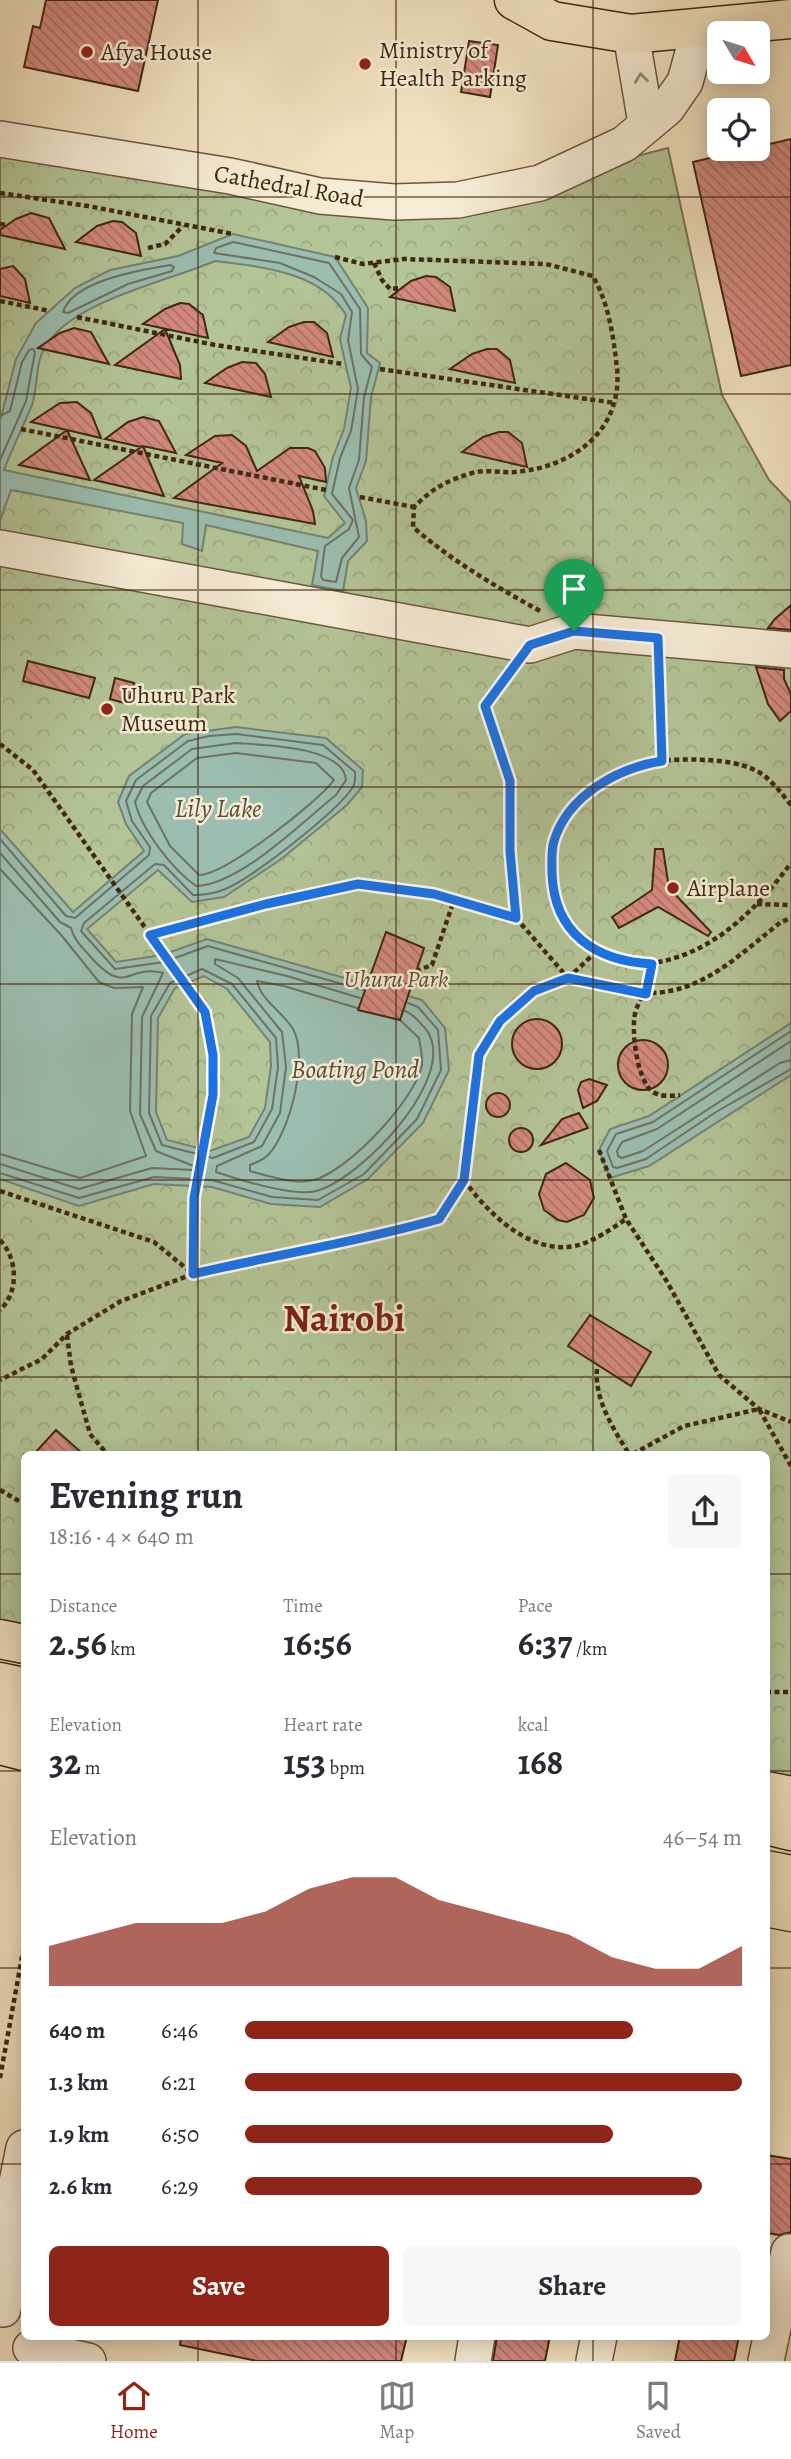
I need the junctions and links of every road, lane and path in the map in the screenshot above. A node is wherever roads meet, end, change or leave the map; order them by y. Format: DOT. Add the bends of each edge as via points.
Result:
graph roads {
  1 [pos="514,0"];
  2 [pos="791,19"];
  3 [pos="631,34"];
  4 [pos="791,36"];
  5 [pos="770,40"];
  6 [pos="704,44"];
  7 [pos="646,123"];
  8 [pos="0,139"];
  9 [pos="0,193"];
  10 [pos="0,224"];
  11 [pos="8,225"];
  12 [pos="183,225"];
  13 [pos="233,234"];
  14 [pos="148,248"];
  15 [pos="334,257"];
  16 [pos="374,263"];
  17 [pos="402,288"];
  18 [pos="0,301"];
  19 [pos="50,311"];
  20 [pos="76,317"];
  21 [pos="343,364"];
  22 [pos="380,369"];
  23 [pos="615,403"];
  24 [pos="21,429"];
  25 [pos="326,490"];
  26 [pos="360,497"];
  27 [pos="414,508"];
  28 [pos="0,548"];
  29 [pos="574,631"];
  30 [pos="658,638"];
  31 [pos="530,645"];
  32 [pos="791,650"];
  33 [pos="0,744"];
  34 [pos="662,761"];
  35 [pos="791,804"];
  36 [pos="791,863"];
  37 [pos="454,900"];
  38 [pos="757,904"];
  39 [pos="791,905"];
  40 [pos="516,918"];
  41 [pos="791,918"];
  42 [pos="150,935"];
  43 [pos="597,951"];
  44 [pos="652,964"];
  45 [pos="416,971"];
  46 [pos="568,978"];
  47 [pos="646,994"];
  48 [pos="680,1096"];
  49 [pos="599,1150"];
  50 [pos="464,1180"];
  51 [pos="0,1191"];
  52 [pos="626,1219"];
  53 [pos="0,1240"];
  54 [pos="193,1274"];
  55 [pos="0,1310"];
  56 [pos="67,1334"];
  57 [pos="597,1369"];
  58 [pos="0,1380"];
  59 [pos="759,1409"];
  60 [pos="791,1422"];
  61 [pos="104,1451"];
  62 [pos="629,1451"];
  63 [pos="637,1451"];
  64 [pos="791,1466"];
  65 [pos="0,1490"];
  66 [pos="21,1502"];
  67 [pos="0,1639"];
  68 [pos="21,1643"];
  69 [pos="0,1661"];
  70 [pos="21,1665"];
  71 [pos="0,1682"];
  72 [pos="21,1686"];
  73 [pos="770,1692"];
  74 [pos="791,1692"];
  75 [pos="0,1713"];
  76 [pos="21,1717"];
  77 [pos="0,1745"];
  78 [pos="21,1750"];
  79 [pos="770,1792"];
  80 [pos="791,1796"];
  81 [pos="770,1826"];
  82 [pos="791,1830"];
  83 [pos="770,1844"];
  84 [pos="791,1847"];
  85 [pos="770,1871"];
  86 [pos="791,1875"];
  87 [pos="770,1908"];
  88 [pos="791,1912"];
  89 [pos="21,1962"];
  90 [pos="0,2078"];
  91 [pos="21,2166"];
  92 [pos="5,2225"];
  93 [pos="782,2251"];
  94 [pos="20,2332"];
  95 [pos="770,2334"];
  96 [pos="39,2340"];
  97 [pos="476,2340"];
  98 [pos="598,2340"];
  99 [pos="769,2340"];
  100 [pos="88,2361"];
  101 [pos="473,2361"];
  102 [pos="594,2361"];
  103 [pos="766,2361"];
  1 -- 3 [label="main road" via="552,21"];
  2 -- 6 [label="main road"];
  3 -- 6 [label="main road"];
  7 -- 3 [label="street, one-way"];
  4 -- 5 [label="main road"];
  6 -- 7 [label="street, Cathedral Road" via="667,107"];
  7 -- 8 [label="street, Cathedral Road" via="624,144 540,183 458,200 394,202 320,196 230,176"];
  9 -- 12 [label="path"];
  10 -- 11 [label="path"];
  12 -- 13 [label="path"];
  12 -- 14 [label="path" via="165,244"];
  15 -- 16 [label="path"];
  16 -- 17 [label="path" via="390,289"];
  16 -- 23 [label="path" via="404,259 546,264 593,276 606,299 613,333"];
  18 -- 19 [label="path"];
  20 -- 21 [label="path"];
  22 -- 23 [label="path"];
  23 -- 27 [label="path" via="613,413 576,453 526,470 476,472 433,488"];
  24 -- 25 [label="path"];
  26 -- 27 [label="path"];
  27 -- 29 [label="path" via="413,527 462,566"];
  28 -- 31 [label="street"];
  29 -- 30 [label="street"];
  29 -- 31 [label="street"];
  30 -- 32 [label="street"];
  30 -- 34 [label="path"];
  31 -- 40 [label="path" via="485,706 510,781"];
  33 -- 42 [label="path" via="33,769"];
  34 -- 35 [label="path" via="752,769"];
  34 -- 43 [label="path" via="632,766 599,783 573,810 554,841 555,898 576,936"];
  36 -- 38 [label="path"];
  37 -- 40 [label="path"];
  37 -- 42 [label="path" via="358,884"];
  37 -- 45 [label="path" via="432,965"];
  38 -- 39 [label="path"];
  38 -- 44 [label="path" via="740,922 698,949"];
  40 -- 46 [label="path"];
  41 -- 47 [label="path" via="689,988"];
  42 -- 54 [label="path" via="205,1012 213,1055 213,1095 194,1198"];
  43 -- 44 [label="path" via="615,960"];
  43 -- 46 [label="path"];
  44 -- 47 [label="path"];
  46 -- 47 [label="path"];
  46 -- 50 [label="path" via="534,991 500,1021 479,1055"];
  47 -- 48 [label="path" via="636,1011 634,1032 643,1080 652,1092"];
  49 -- 52 [label="path"];
  50 -- 52 [label="path" via="481,1204 542,1245 570,1247 600,1236"];
  50 -- 54 [label="path" via="439,1219"];
  51 -- 54 [label="path" via="154,1242"];
  52 -- 59 [label="path" via="719,1375"];
  53 -- 55 [label="path" via="12,1258 15,1274 12,1291"];
  54 -- 56 [label="path" via="121,1301"];
  56 -- 58 [label="path" via="42,1359"];
  56 -- 61 [label="path" via="90,1434"];
  57 -- 62 [label="path" via="596,1382 611,1425"];
  59 -- 60 [label="path"];
  59 -- 63 [label="path" via="684,1426"];
  59 -- 64 [label="path"];
  65 -- 66 [label="path"];
  67 -- 68 [label="main road"];
  69 -- 70 [label="main road"];
  71 -- 72 [label="main road"];
  73 -- 74 [label="path"];
  75 -- 76 [label="main road"];
  77 -- 78 [label="main road"];
  79 -- 80 [label="main road"];
  81 -- 82 [label="main road"];
  83 -- 84 [label="main road"];
  85 -- 86 [label="main road"];
  87 -- 88 [label="main road"];
  89 -- 90 [label="path"];
  91 -- 92 [label="street"];
  92 -- 94 [label="street" via="16,2228"];
  93 -- 95 [label="street"];
  96 -- 100 [label="street"];
  97 -- 101 [label="street"];
  98 -- 102 [label="street"];
  99 -- 103 [label="street"];
}
